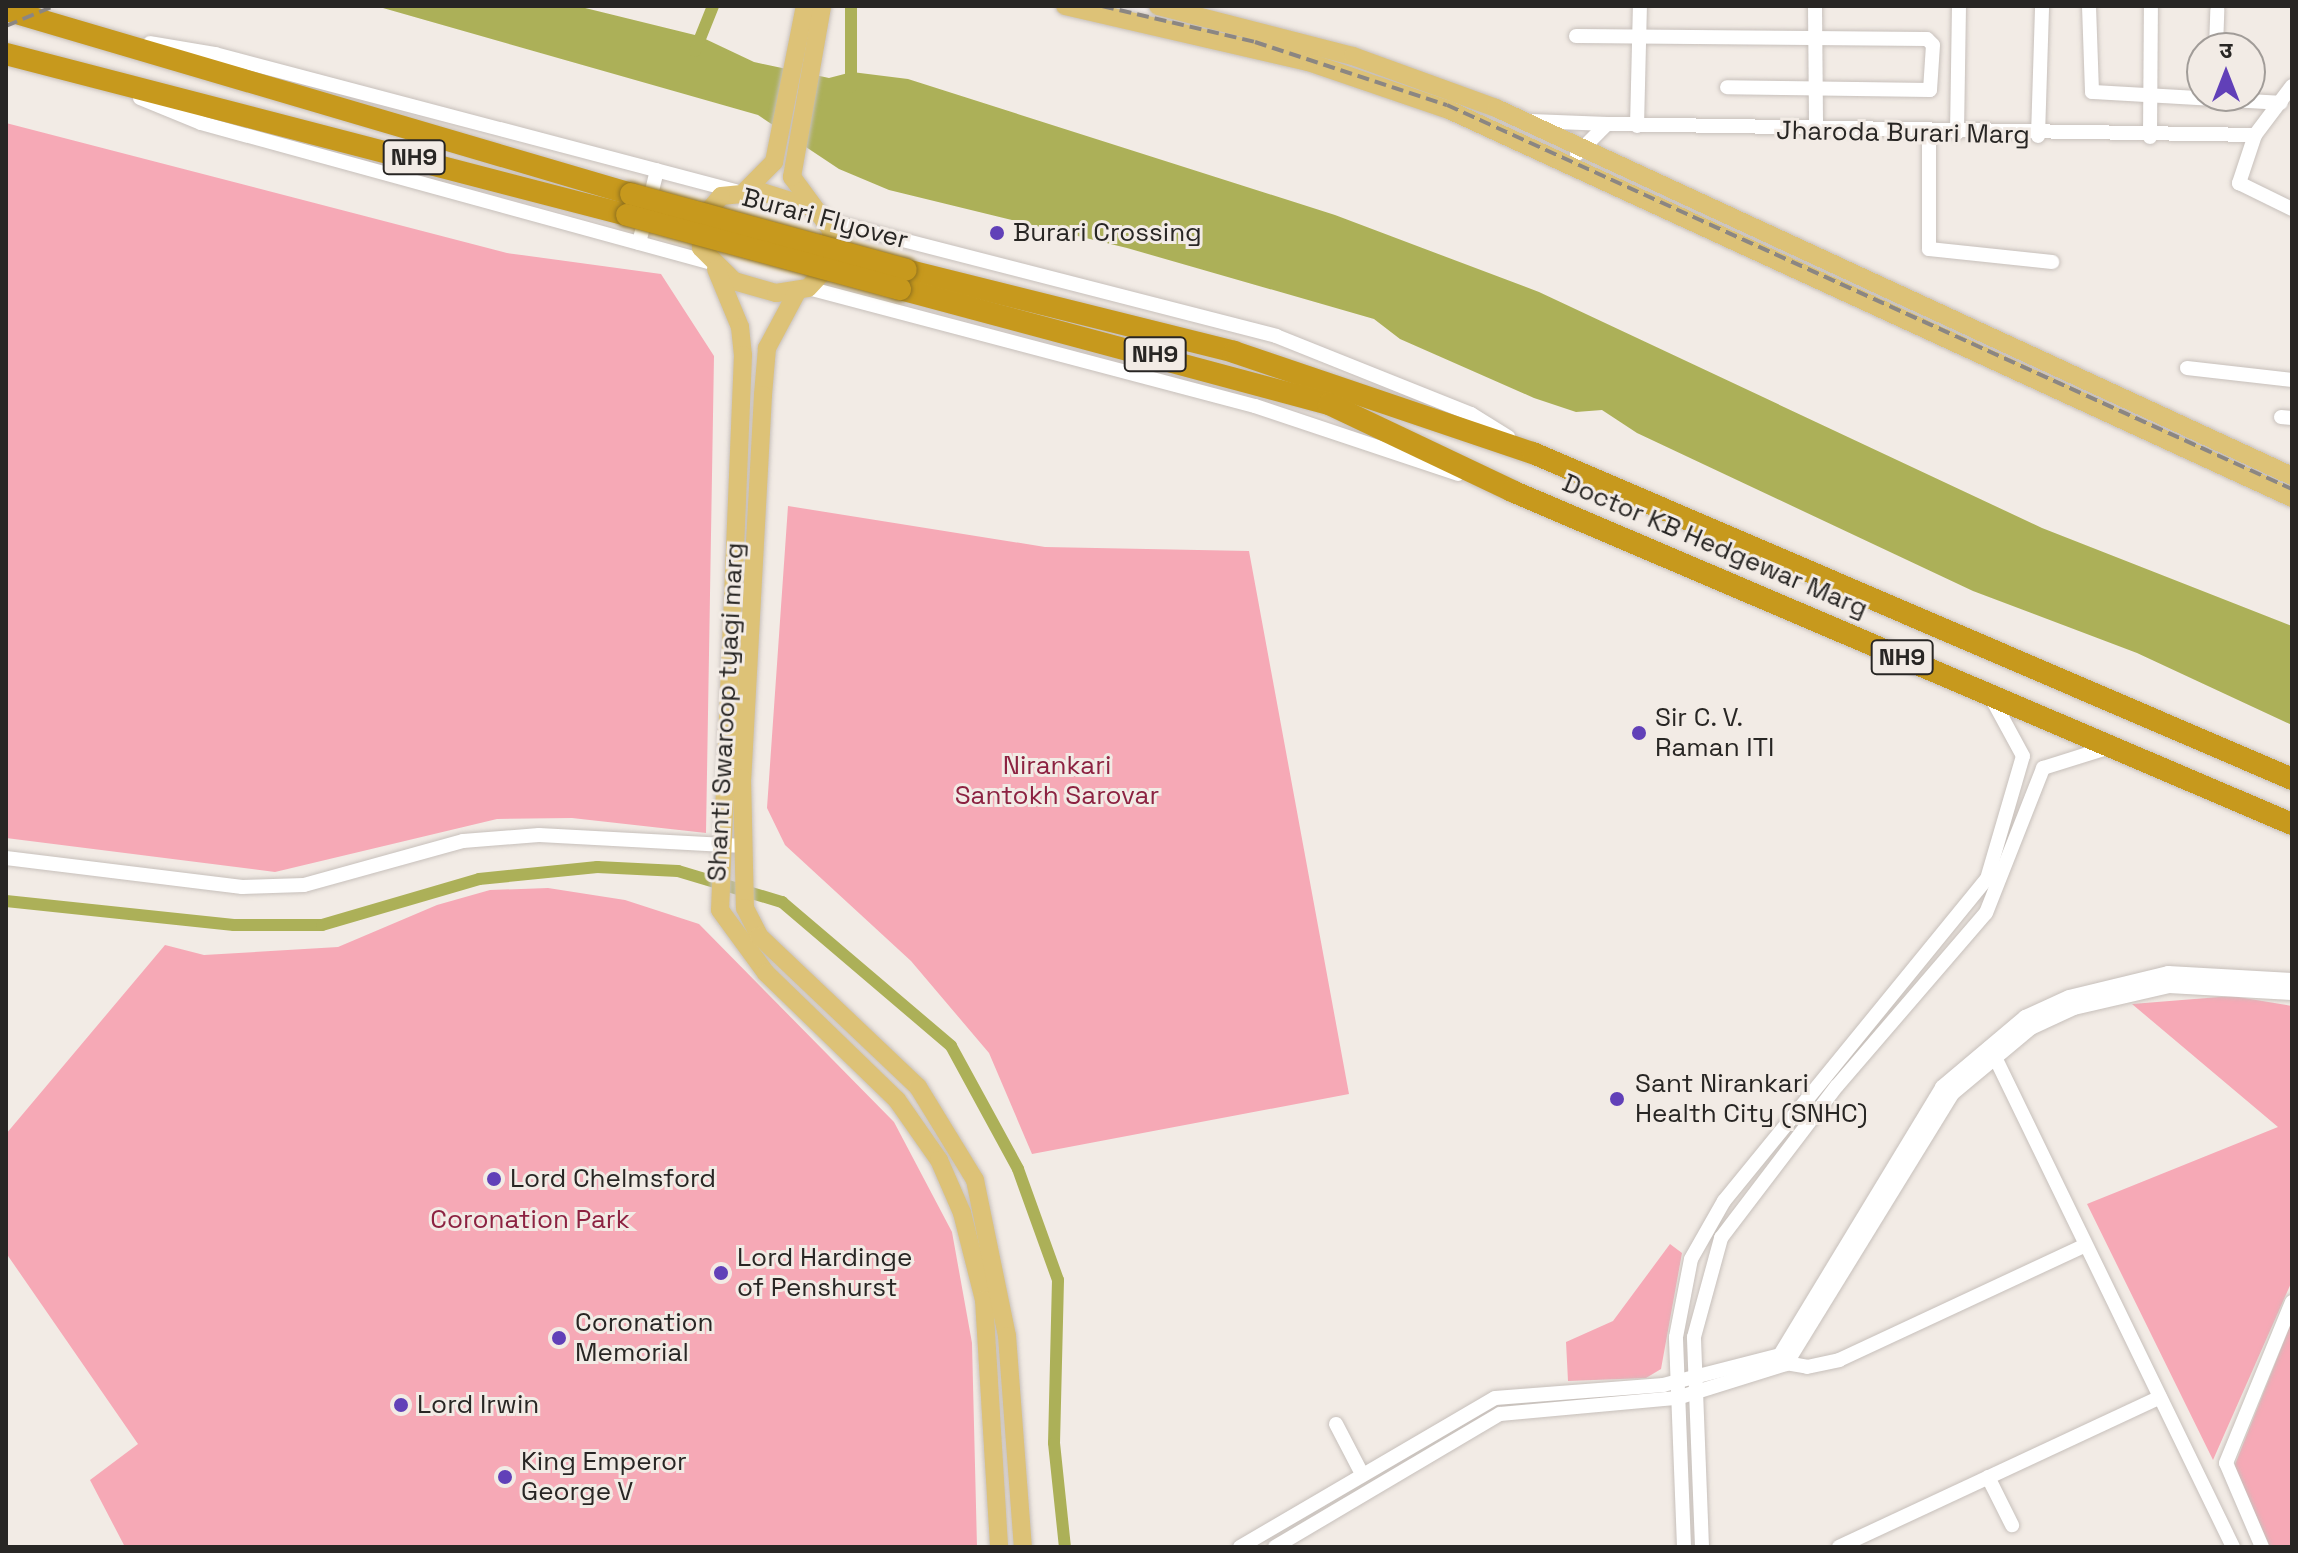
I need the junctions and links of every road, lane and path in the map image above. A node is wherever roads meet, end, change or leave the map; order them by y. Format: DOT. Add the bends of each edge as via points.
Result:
graph roads {
  1 [pos="1065,6"];
  2 [pos="1158,6"];
  3 [pos="1640,6"];
  4 [pos="1815,6"];
  5 [pos="1959,6"];
  6 [pos="2042,6"];
  7 [pos="2089,6"];
  8 [pos="2151,6"];
  9 [pos="6,10"];
  10 [pos="2217,10"];
  11 [pos="812,13"];
  12 [pos="2216,32"];
  13 [pos="102,36"];
  14 [pos="1576,36"];
  15 [pos="1639,36"];
  16 [pos="1815,38"];
  17 [pos="6,54"];
  18 [pos="91,77"];
  19 [pos="2292,86"];
  20 [pos="1727,87"];
  21 [pos="1816,88"];
  22 [pos="2152,94"];
  23 [pos="2186,96"];
  24 [pos="2266,102"];
  25 [pos="2281,103"];
  26 [pos="1525,121"];
  27 [pos="1607,124"];
  28 [pos="1637,126"];
  29 [pos="1816,129"];
  30 [pos="1929,132"];
  31 [pos="1957,133"];
  32 [pos="2255,135"];
  33 [pos="2038,136"];
  34 [pos="2150,137"];
  35 [pos="1582,147"];
  36 [pos="1570,164"];
  37 [pos="657,170"];
  38 [pos="740,190"];
  39 [pos="810,207"];
  40 [pos="2292,209"];
  41 [pos="825,220"];
  42 [pos="639,243"];
  43 [pos="2052,262"];
  44 [pos="712,265"];
  45 [pos="803,290"];
  46 [pos="2187,368"];
  47 [pos="2292,380"];
  48 [pos="1410,425"];
  49 [pos="1533,453"];
  50 [pos="2292,476"];
  51 [pos="1512,491"];
  52 [pos="2292,498"];
  53 [pos="1988,694"];
  54 [pos="727,699"];
  55 [pos="746,701"];
  56 [pos="2110,747"];
  57 [pos="2021,770"];
  58 [pos="2038,776"];
  59 [pos="2292,779"];
  60 [pos="2292,824"];
  61 [pos="720,852"];
  62 [pos="744,854"];
  63 [pos="6,858"];
  64 [pos="2292,980"];
  65 [pos="2292,993"];
  66 [pos="1863,1031"];
  67 [pos="1876,1042"];
  68 [pos="1992,1049"];
  69 [pos="1785,1125"];
  70 [pos="1798,1135"];
  71 [pos="2086,1245"];
  72 [pos="2292,1302"];
  73 [pos="1779,1362"];
  74 [pos="1694,1375"];
  75 [pos="1676,1380"];
  76 [pos="1524,1393"];
  77 [pos="1696,1395"];
  78 [pos="2160,1397"];
  79 [pos="1677,1398"];
  80 [pos="1527,1409"];
  81 [pos="1336,1424"];
  82 [pos="1358,1476"];
  83 [pos="1988,1477"];
  84 [pos="1364,1493"];
  85 [pos="2012,1525"];
  86 [pos="1269,1543"];
  87 [pos="999,1547"];
  88 [pos="1023,1547"];
  89 [pos="1240,1547"];
  90 [pos="1684,1547"];
  91 [pos="1702,1547"];
  92 [pos="1839,1547"];
  93 [pos="2233,1547"];
  94 [pos="2262,1547"];
  1 -- 36 [label="main road" via="1308,62 1449,110"];
  2 -- 26 [label="main road" via="1353,56"];
  3 -- 15 [label="street"];
  4 -- 16 [label="street"];
  5 -- 31 [label="street"];
  6 -- 33 [label="street"];
  7 -- 22 [label="street" via="2090,91"];
  8 -- 22 [label="street"];
  9 -- 13 [label="highway"];
  10 -- 12 [label="street"];
  11 -- 38 [label="main road" via="774,162"];
  11 -- 39 [label="main road" via="792,169"];
  13 -- 37 [label="street" via="215,54"];
  13 -- 48 [label="highway, Burari Flyover, bridge" via="906,270 1234,352"];
  14 -- 15 [label="street"];
  15 -- 16 [label="street"];
  15 -- 28 [label="street"];
  16 -- 21 [label="street"];
  16 -- 21 [label="street" via="1927,39 1933,45 1930,90"];
  17 -- 18 [label="highway, NH9"];
  18 -- 42 [label="street" via="201,123"];
  18 -- 48 [label="highway, Burari Flyover / NH9, bridge" via="202,100"];
  19 -- 25 [label="street"];
  20 -- 21 [label="street"];
  21 -- 29 [label="street"];
  22 -- 23 [label="street"];
  22 -- 34 [label="street"];
  24 -- 25 [label="street"];
  25 -- 32 [label="street"];
  26 -- 27 [label="street, Jharoda Burari Marg"];
  26 -- 35 [label="main road"];
  27 -- 28 [label="street, Jharoda Burari Marg"];
  27 -- 35 [label="street"];
  28 -- 29 [label="street, Jharoda Burari Marg"];
  29 -- 30 [label="street, Jharoda Burari Marg"];
  30 -- 31 [label="street, Jharoda Burari Marg"];
  30 -- 43 [label="street" via="1929,249"];
  31 -- 33 [label="street, Jharoda Burari Marg"];
  32 -- 34 [label="street, Jharoda Burari Marg"];
  32 -- 40 [label="street" via="2240,187"];
  33 -- 34 [label="street, Jharoda Burari Marg"];
  35 -- 36 [label="street"];
  35 -- 50 [label="main road"];
  36 -- 52 [label="main road"];
  37 -- 38 [label="street"];
  37 -- 42 [label="street"];
  38 -- 39 [label="main road"];
  38 -- 44 [label="main road" via="702,219"];
  39 -- 41 [label="main road"];
  41 -- 45 [label="main road" via="834,252 826,274"];
  41 -- 49 [label="street" via="1276,336 1471,414"];
  42 -- 44 [label="street"];
  44 -- 45 [label="main road" via="754,289"];
  44 -- 54 [label="main road, Shanti Swaroop tyagi marg" via="740,327 743,355"];
  45 -- 51 [label="street" via="1255,406"];
  45 -- 55 [label="main road, Shanti Swaroop tyagi marg" via="767,348"];
  46 -- 47 [label="street"];
  48 -- 49 [label="highway, Burari Flyover"];
  48 -- 51 [label="highway, Burari Flyover / NH9"];
  49 -- 59 [label="highway, Doctor KB Hedgewar Marg / NH9"];
  51 -- 53 [label="highway, Doctor KB Hedgewar Marg / NH9"];
  53 -- 56 [label="highway, Doctor KB Hedgewar Marg / NH9"];
  53 -- 57 [label="street" via="2020,743"];
  54 -- 55 [label="street"];
  54 -- 61 [label="main road, Shanti Swaroop tyagi marg"];
  55 -- 62 [label="main road, Shanti Swaroop tyagi marg"];
  56 -- 58 [label="street" via="2058,759"];
  56 -- 60 [label="highway, Doctor KB Hedgewar Marg / NH9"];
  57 -- 58 [label="street"];
  57 -- 66 [label="street" via="1974,904"];
  58 -- 67 [label="street" via="1986,913"];
  61 -- 62 [label="street"];
  61 -- 63 [label="street" via="539,835 463,841 304,885 242,887"];
  61 -- 87 [label="main road, Shanti Swaroop tyagi marg" via="717,897 728,925 766,973 897,1100 939,1160 962,1213 984,1300"];
  62 -- 88 [label="main road, Shanti Swaroop tyagi marg" via="745,908 759,936 918,1087 975,1180 1007,1336"];
  64 -- 68 [label="street" via="2209,971 2117,983 2025,1017"];
  65 -- 68 [label="street" via="2209,983 2120,995 2031,1028"];
  66 -- 67 [label="street"];
  66 -- 69 [label="street"];
  67 -- 70 [label="street"];
  68 -- 71 [label="street"];
  68 -- 73 [label="street" via="1952,1094"];
  69 -- 70 [label="street"];
  69 -- 75 [label="street" via="1724,1201 1691,1259 1680,1302"];
  70 -- 74 [label="street" via="1738,1212 1708,1265"];
  71 -- 73 [label="street" via="1839,1360"];
  71 -- 78 [label="street"];
  72 -- 94 [label="street" via="2226,1463"];
  73 -- 74 [label="street"];
  73 -- 77 [label="street"];
  74 -- 75 [label="street"];
  74 -- 77 [label="street"];
  75 -- 76 [label="street"];
  75 -- 79 [label="street"];
  76 -- 80 [label="street"];
  76 -- 82 [label="street" via="1460,1414"];
  77 -- 79 [label="street"];
  77 -- 91 [label="street"];
  78 -- 83 [label="street"];
  78 -- 93 [label="street"];
  79 -- 80 [label="street"];
  79 -- 90 [label="street"];
  80 -- 84 [label="street" via="1467,1429"];
  81 -- 82 [label="street"];
  82 -- 84 [label="street"];
  82 -- 86 [label="street"];
  83 -- 85 [label="street"];
  83 -- 92 [label="street"];
  84 -- 86 [label="street"];
  86 -- 89 [label="street"];
}
